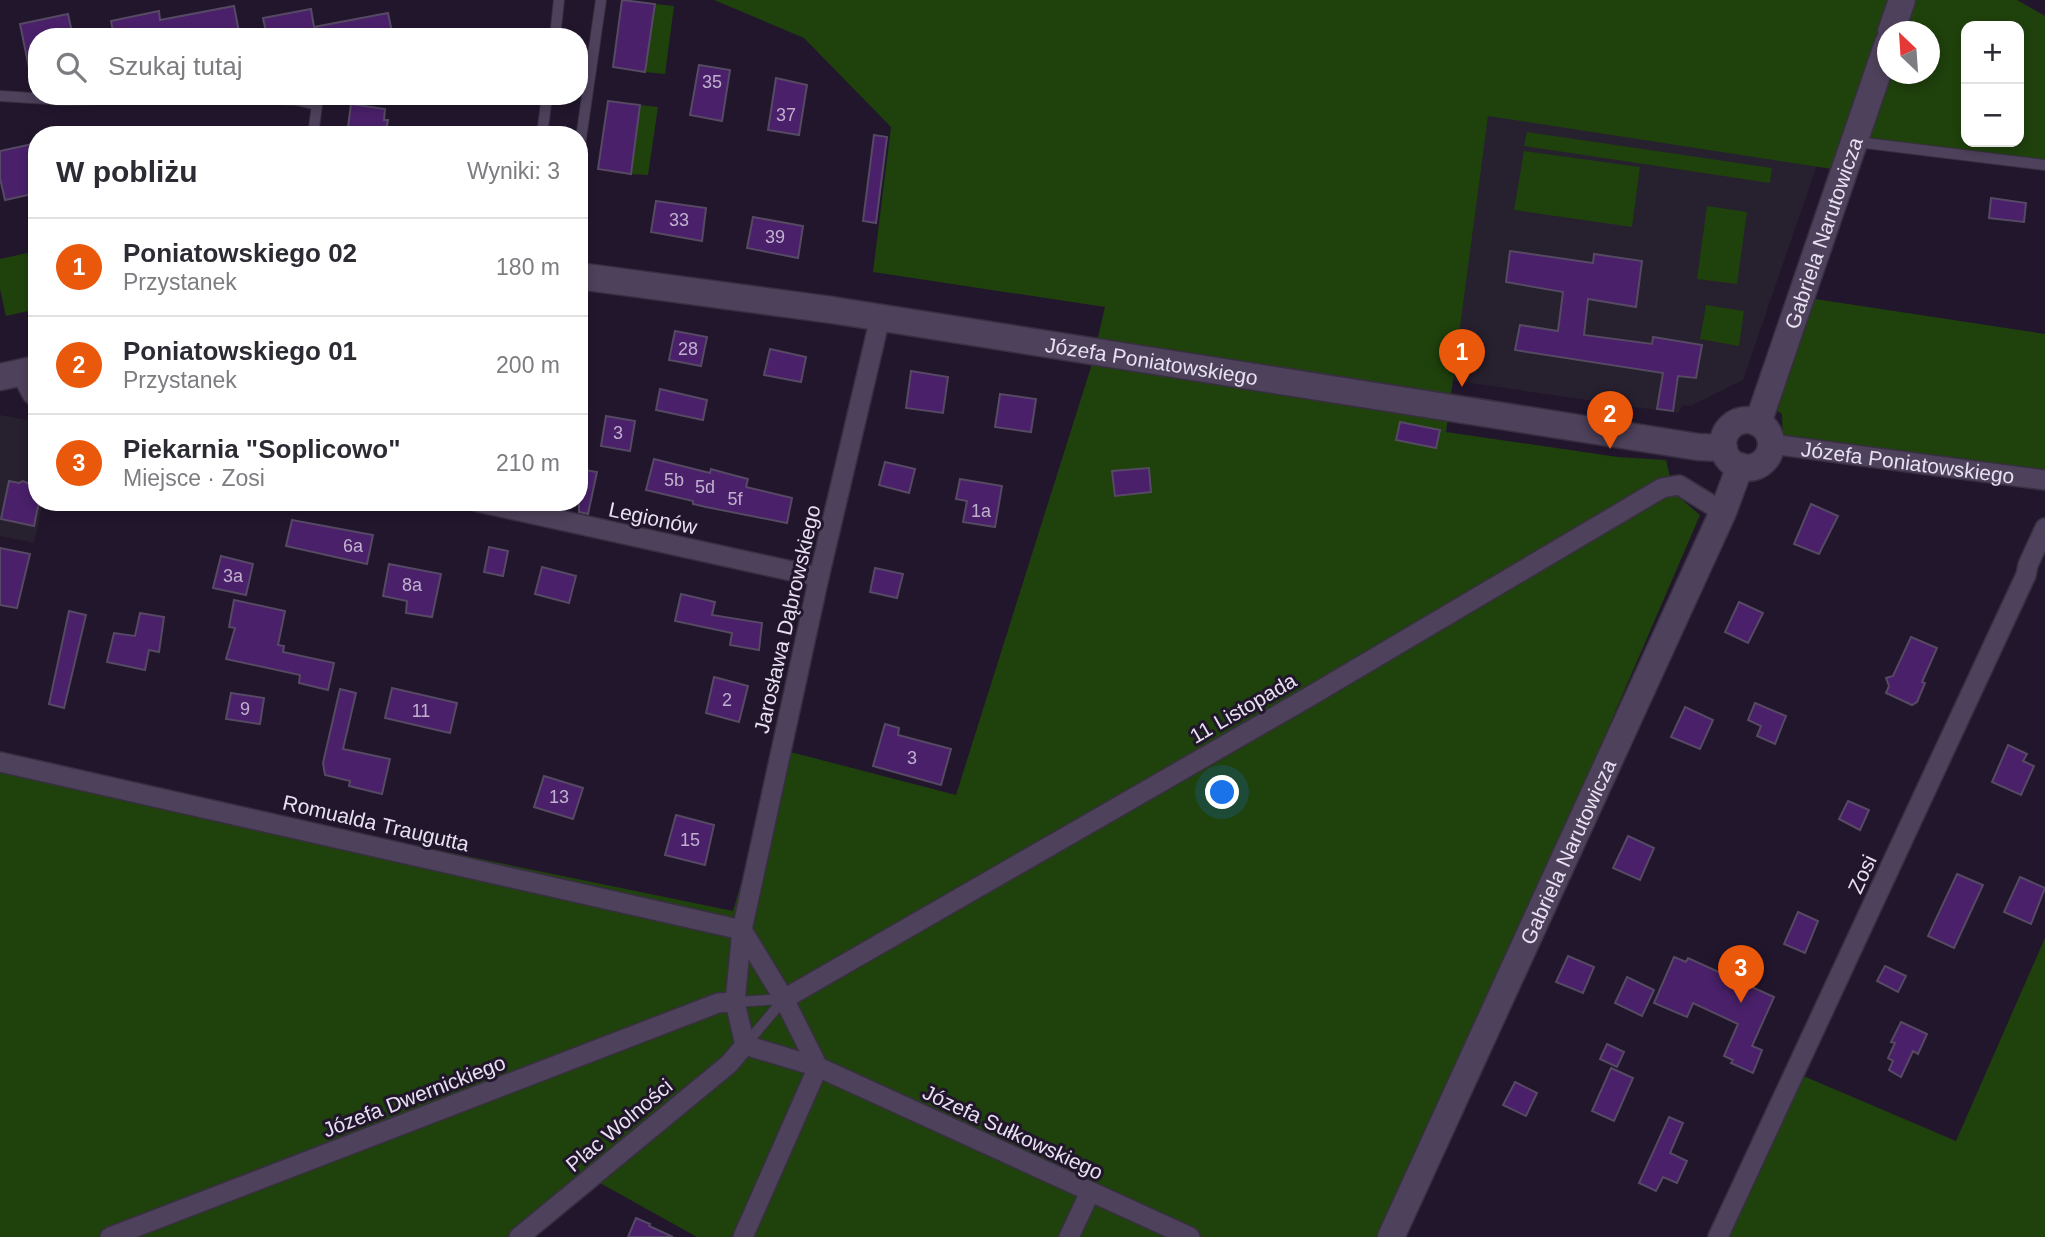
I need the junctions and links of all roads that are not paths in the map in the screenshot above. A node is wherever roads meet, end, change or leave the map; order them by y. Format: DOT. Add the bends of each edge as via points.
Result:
graph roads {
  1 [pos="559,0"];
  2 [pos="601,0"];
  3 [pos="1902,0"];
  4 [pos="1895,21"];
  5 [pos="556,28"];
  6 [pos="1877,75"];
  7 [pos="588,90"];
  8 [pos="0,96"];
  9 [pos="28,98"];
  10 [pos="317,105"];
  11 [pos="546,105"];
  12 [pos="586,105"];
  13 [pos="314,126"];
  14 [pos="543,126"];
  15 [pos="583,126"];
  16 [pos="1856,136"];
  17 [pos="2045,165"];
  18 [pos="588,277"];
  19 [pos="880,318"];
  20 [pos="1764,433"];
  21 [pos="1732,457"];
  22 [pos="2045,480"];
  23 [pos="519,511"];
  24 [pos="1723,512"];
  25 [pos="2045,528"];
  26 [pos="819,577"];
  27 [pos="0,762"];
  28 [pos="741,930"];
  29 [pos="784,999"];
  30 [pos="735,1002"];
  31 [pos="745,1045"];
  32 [pos="818,1067"];
  33 [pos="1090,1192"];
  34 [pos="110,1237"];
  35 [pos="519,1237"];
  36 [pos="743,1237"];
  37 [pos="1069,1237"];
  38 [pos="1190,1237"];
  39 [pos="1391,1237"];
  40 [pos="1718,1237"];
  1 -- 5 [label="lane"];
  2 -- 7 [label="lane"];
  3 -- 4 [label="street"];
  6 -- 16 [label="street, Gabriela Narutowicza"];
  8 -- 9 [label="lane"];
  10 -- 13 [label="lane"];
  11 -- 14 [label="lane"];
  12 -- 15 [label="lane"];
  16 -- 17 [label="lane" via="1865,143"];
  16 -- 20 [label="street, Gabriela Narutowicza"];
  18 -- 19 [label="street, Józefa Poniatowskiego"];
  19 -- 21 [label="street, Józefa Poniatowskiego" via="1698,447"];
  19 -- 26 [label="street, Jarosława Dąbrowskiego"];
  20 -- 21 [label="street, Gabriela Narutowicza" via="1767,457 1761,463 1751,467"];
  20 -- 21 [label="street, Gabriela Narutowicza" via="1746,420 1734,424 1725,435"];
  20 -- 22 [label="street, Józefa Poniatowskiego"];
  21 -- 24 [label="street, Gabriela Narutowicza"];
  23 -- 26 [label="street, Legionów"];
  24 -- 29 [label="street, 11 Listopada" via="1679,485 1662,488"];
  24 -- 39 [label="street, Gabriela Narutowicza"];
  25 -- 40 [label="street, Zosi"];
  26 -- 28 [label="street, Jarosława Dąbrowskiego"];
  27 -- 28 [label="street, Romualda Traugutta"];
  28 -- 29 [label="street"];
  28 -- 30 [label="street, Jarosława Dąbrowskiego"];
  29 -- 30 [label="lane"];
  29 -- 31 [label="lane"];
  29 -- 32 [label="street"];
  30 -- 31 [label="street"];
  30 -- 34 [label="street, Józefa Dwernickiego" via="718,1003"];
  31 -- 32 [label="street, Józefa Sułkowskiego"];
  31 -- 35 [label="street, Plac Wolności" via="729,1064"];
  32 -- 33 [label="street, Józefa Sułkowskiego"];
  32 -- 36 [label="street"];
  33 -- 37 [label="street"];
  33 -- 38 [label="street, Józefa Sułkowskiego"];
}
